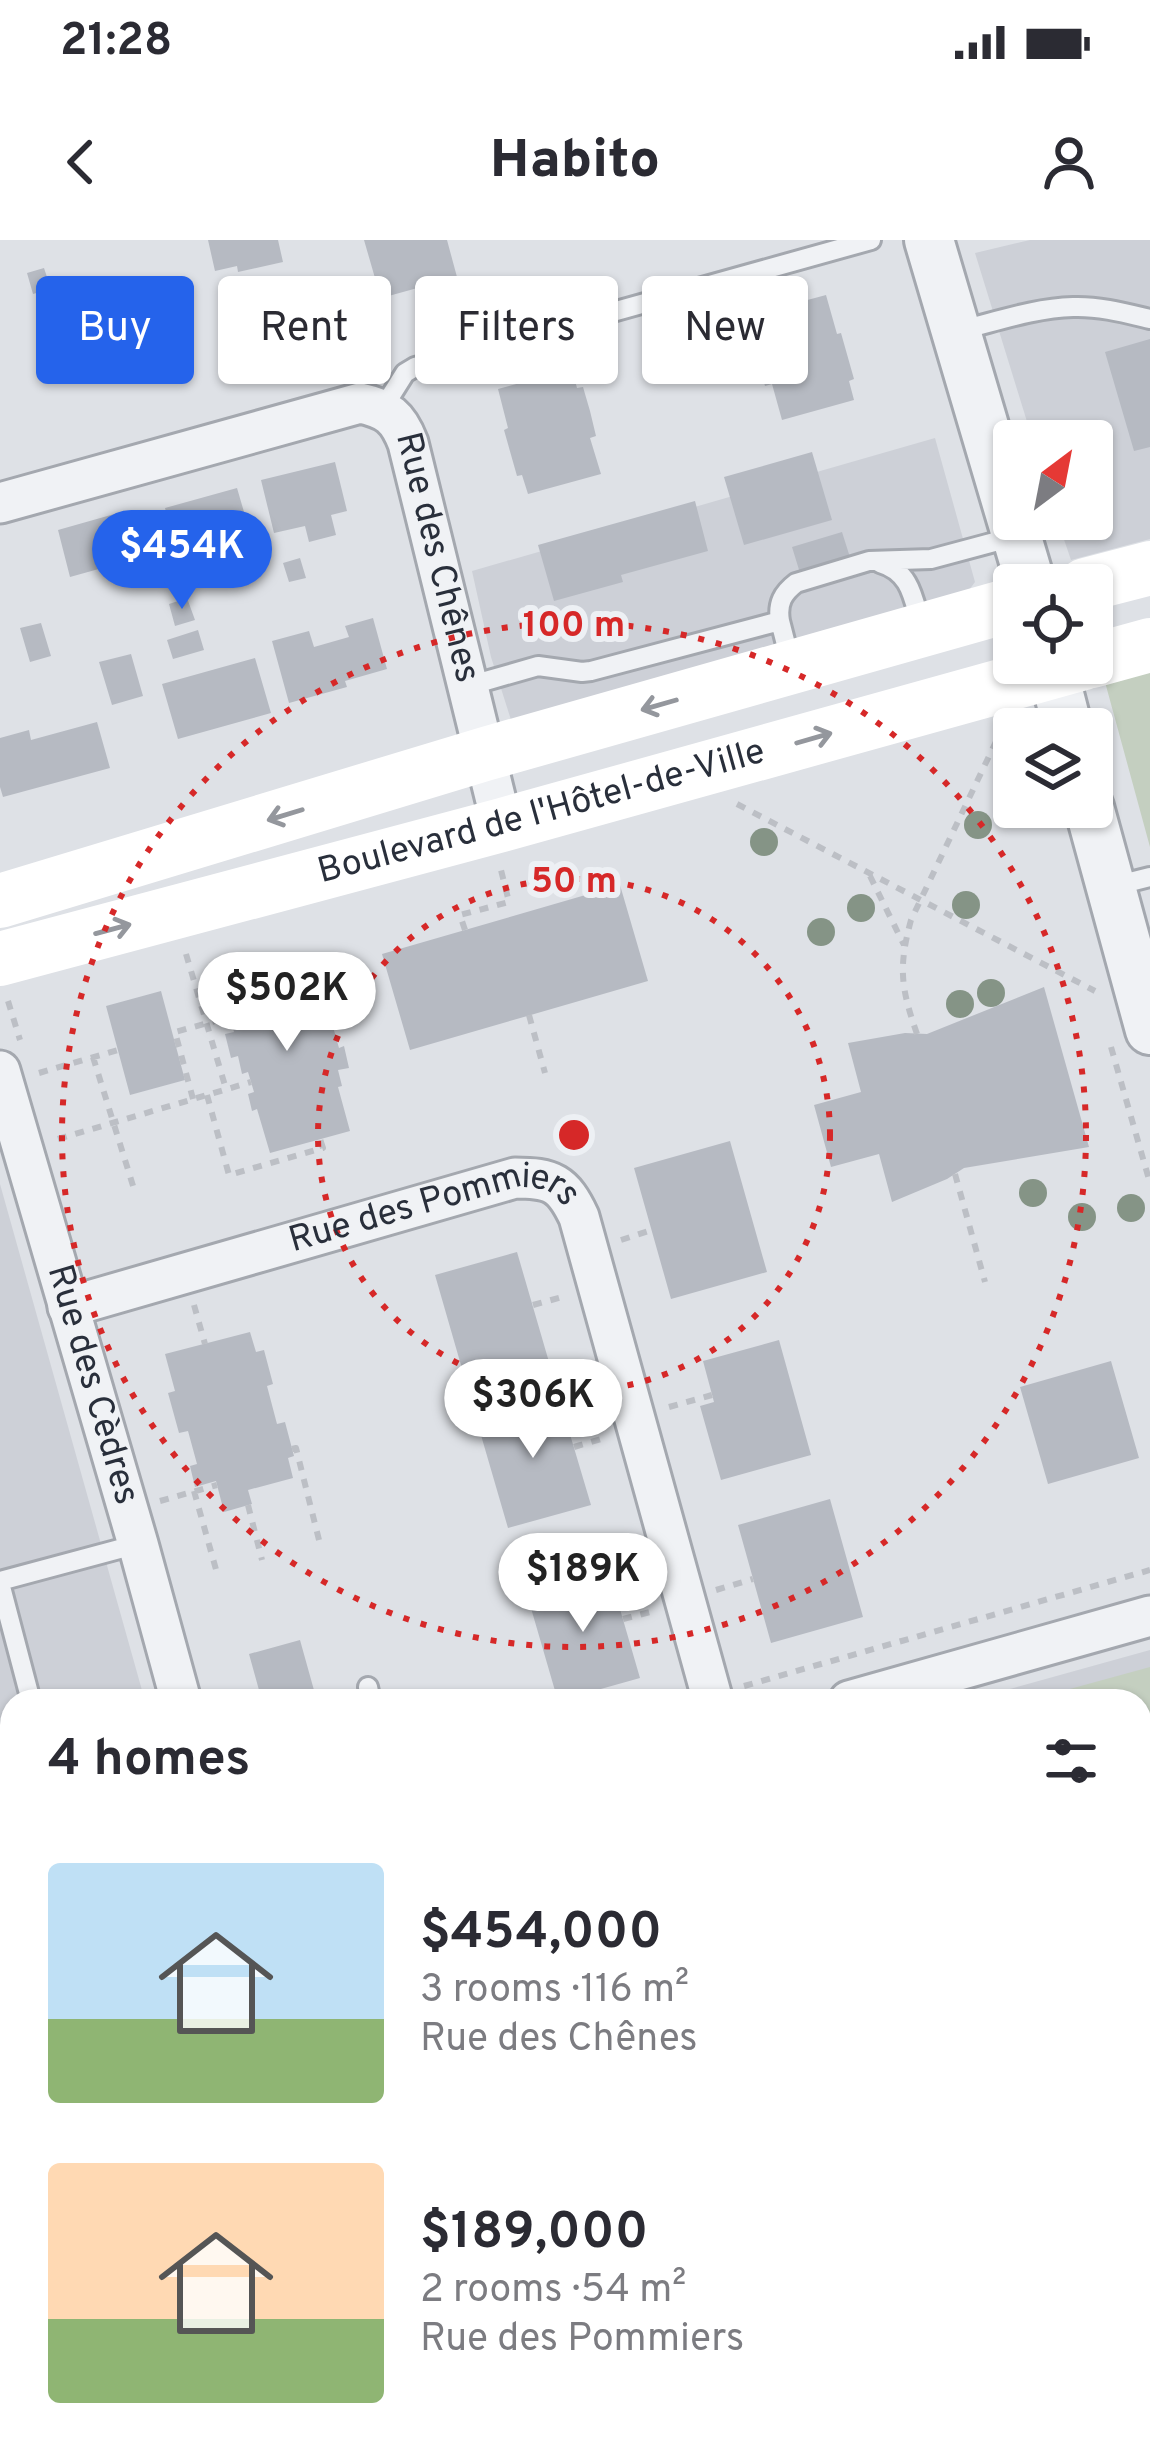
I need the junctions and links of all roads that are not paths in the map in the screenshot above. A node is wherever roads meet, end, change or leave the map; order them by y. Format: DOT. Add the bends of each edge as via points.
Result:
graph roads {
  1 [pos="871,240"];
  2 [pos="929,240"];
  3 [pos="1150,320"];
  4 [pos="958,331"];
  5 [pos="383,408"];
  6 [pos="993,451"];
  7 [pos="0,503"];
  8 [pos="1003,540"];
  9 [pos="869,561"];
  10 [pos="1150,568"];
  11 [pos="1113,578"];
  12 [pos="993,610"];
  13 [pos="922,630"];
  14 [pos="786,644"];
  15 [pos="1150,645"];
  16 [pos="1113,654"];
  17 [pos="1007,684"];
  18 [pos="468,686"];
  19 [pos="485,754"];
  20 [pos="1100,828"];
  21 [pos="501,846"];
  22 [pos="1130,882"];
  23 [pos="0,901"];
  24 [pos="0,959"];
  25 [pos="1150,1030"];
  26 [pos="15,1074"];
  27 [pos="68,1307"];
  28 [pos="138,1544"];
  29 [pos="0,1582"];
  30 [pos="1150,1616"];
  31 [pos="28,1689"];
  32 [pos="178,1689"];
  33 [pos="710,1689"];
  34 [pos="891,1689"];
  1 -- 5 [label="lane" via="415,367"];
  2 -- 4 [label="street"];
  3 -- 4 [label="lane" via="1075,306"];
  4 -- 6 [label="street"];
  5 -- 7 [label="street, Rue des Chênes" via="360,403"];
  5 -- 18 [label="street, Rue des Chênes" via="409,443"];
  8 -- 9 [label="lane" via="931,559"];
  9 -- 13 [label="lane" via="904,576"];
  9 -- 14 [label="lane" via="787,590 780,601"];
  10 -- 11 [label="main road"];
  12 -- 13 [label="main road, Boulevard de l'Hôtel-de-Ville"];
  13 -- 14 [label="main road, Boulevard de l'Hôtel-de-Ville"];
  14 -- 18 [label="lane" via="582,672 529,667"];
  14 -- 19 [label="main road, Boulevard de l'Hôtel-de-Ville, one-way"];
  15 -- 16 [label="main road, Boulevard de l'Hôtel-de-Ville"];
  21 -- 17 [label="main road, Boulevard de l'Hôtel-de-Ville, one-way"];
  18 -- 19 [label="street, Rue des Chênes"];
  19 -- 21 [label="street, Rue des Chênes"];
  19 -- 23 [label="main road, Boulevard de l'Hôtel-de-Ville, one-way"];
  20 -- 22 [label="street"];
  24 -- 21 [label="main road, Boulevard de l'Hôtel-de-Ville, one-way"];
  22 -- 25 [label="street"];
  26 -- 27 [label="street, Rue des Cèdres"];
  27 -- 28 [label="street, Rue des Cèdres"];
  27 -- 33 [label="street, Rue des Pommiers" via="514,1178 557,1185 579,1217"];
  28 -- 29 [label="lane"];
  28 -- 32 [label="street, Rue des Cèdres"];
  29 -- 31 [label="lane"];
  30 -- 34 [label="street"];
}
